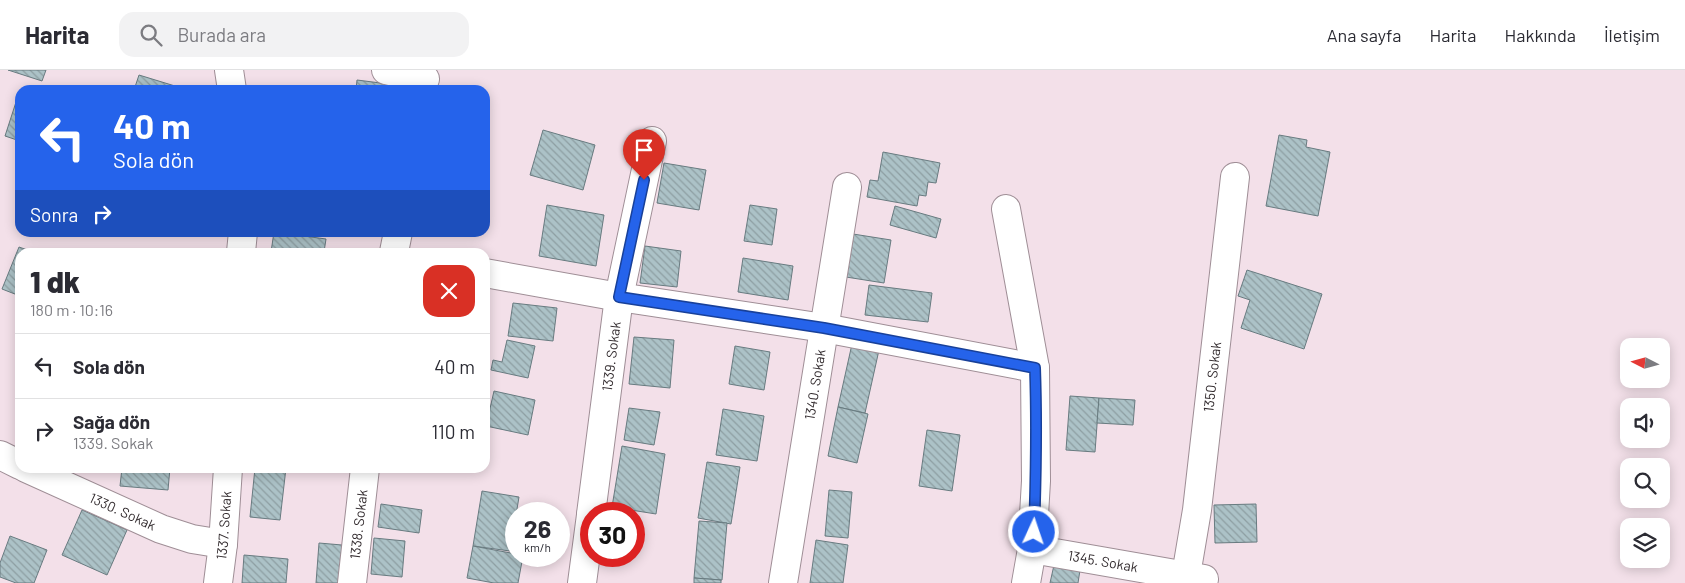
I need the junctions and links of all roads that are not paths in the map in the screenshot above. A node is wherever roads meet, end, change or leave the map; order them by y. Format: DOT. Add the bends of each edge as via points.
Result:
graph roads {
  1 [pos="229,70"];
  2 [pos="386,70"];
  3 [pos="426,80"];
  4 [pos="231,85"];
  5 [pos="652,141"];
  6 [pos="1235,177"];
  7 [pos="847,187"];
  8 [pos="1006,209"];
  9 [pos="490,274"];
  10 [pos="619,297"];
  11 [pos="824,328"];
  12 [pos="1035,368"];
  13 [pos="0,456"];
  14 [pos="15,463"];
  15 [pos="37,473"];
  16 [pos="228,473"];
  17 [pos="364,473"];
  18 [pos="593,502"];
  19 [pos="223,544"];
  20 [pos="1032,549"];
  21 [pos="584,567"];
  22 [pos="1156,577"];
  23 [pos="1195,577"];
  24 [pos="218,583"];
  25 [pos="352,583"];
  26 [pos="582,583"];
  27 [pos="783,583"];
  28 [pos="1026,583"];
  1 -- 4 [label="street"];
  2 -- 3 [label="street"];
  5 -- 10 [label="street, 1339. Sokak"];
  6 -- 23 [label="street, 1350. Sokak" via="1197,510"];
  7 -- 11 [label="street, 1340. Sokak"];
  8 -- 12 [label="street"];
  9 -- 10 [label="street"];
  10 -- 11 [label="street"];
  10 -- 18 [label="street, 1339. Sokak"];
  11 -- 12 [label="street"];
  11 -- 27 [label="street, 1340. Sokak"];
  12 -- 20 [label="street" via="1036,481"];
  13 -- 14 [label="street"];
  15 -- 19 [label="street, 1330. Sokak" via="161,529"];
  16 -- 19 [label="street, 1337. Sokak"];
  17 -- 25 [label="street, 1338. Sokak"];
  19 -- 24 [label="street, 1337. Sokak"];
  20 -- 22 [label="street, 1345. Sokak"];
  20 -- 28 [label="street"];
  21 -- 26 [label="street, 1339. Sokak"];
  22 -- 23 [label="street, 1345. Sokak"];
}
